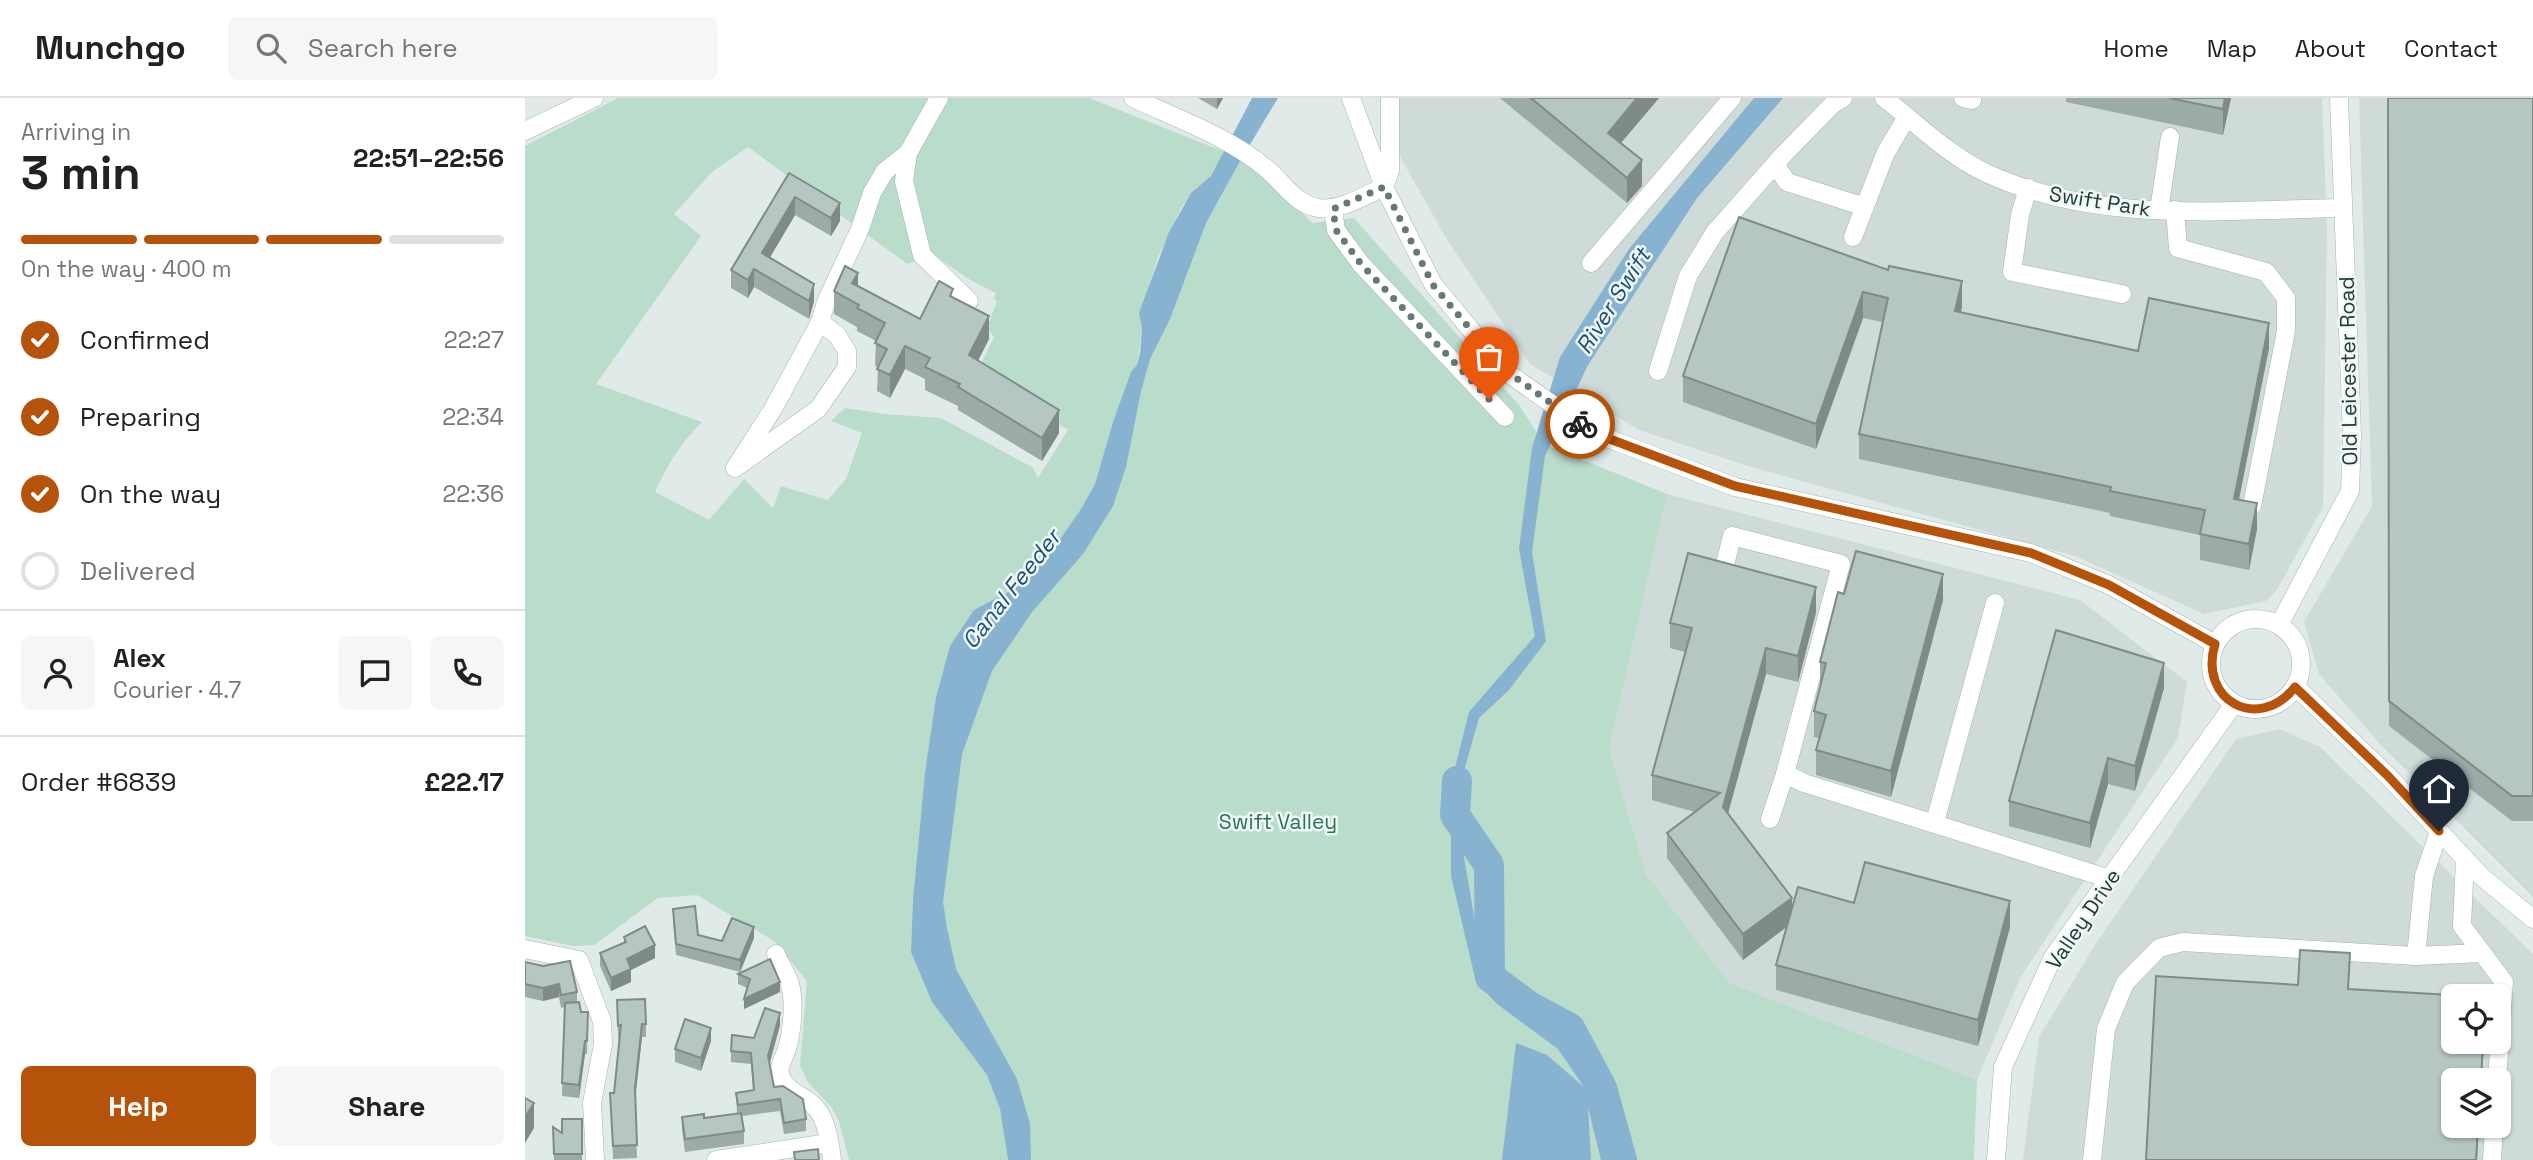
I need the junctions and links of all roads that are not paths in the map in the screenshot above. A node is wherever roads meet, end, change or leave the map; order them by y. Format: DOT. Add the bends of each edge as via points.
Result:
graph roads {
  1 [pos="594,98"];
  2 [pos="939,98"];
  3 [pos="1133,98"];
  4 [pos="1351,98"];
  5 [pos="1390,98"];
  6 [pos="1732,98"];
  7 [pos="1843,98"];
  8 [pos="2339,98"];
  9 [pos="1891,100"];
  10 [pos="1907,117"];
  11 [pos="525,131"];
  12 [pos="2170,137"];
  13 [pos="908,153"];
  14 [pos="1775,164"];
  15 [pos="1384,187"];
  16 [pos="2028,188"];
  17 [pos="1865,207"];
  18 [pos="2343,208"];
  19 [pos="1333,209"];
  20 [pos="2167,210"];
  21 [pos="1853,237"];
  22 [pos="1591,263"];
  23 [pos="2122,295"];
  24 [pos="969,301"];
  25 [pos="820,322"];
  26 [pos="1658,371"];
  27 [pos="1504,416"];
  28 [pos="2252,506"];
  29 [pos="1722,577"];
  30 [pos="1995,603"];
  31 [pos="2279,625"];
  32 [pos="2215,644"];
  33 [pos="2295,687"];
  34 [pos="2234,704"];
  35 [pos="1785,774"];
  36 [pos="1770,819"];
  37 [pos="1934,822"];
  38 [pos="2439,831"];
  39 [pos="2465,859"];
  40 [pos="2110,879"];
  41 [pos="2533,919"];
  42 [pos="525,949"];
  43 [pos="2481,953"];
  44 [pos="776,954"];
  45 [pos="2416,956"];
  46 [pos="2498,1068"];
  47 [pos="2493,1138"];
  48 [pos="831,1151"];
  49 [pos="595,1160"];
  50 [pos="716,1160"];
  51 [pos="1996,1160"];
  52 [pos="2092,1160"];
  53 [pos="2492,1160"];
  1 -- 11 [label="street"];
  2 -- 13 [label="street"];
  3 -- 19 [label="street" via="1253,158 1299,201"];
  4 -- 15 [label="street"];
  5 -- 15 [label="street" via="1389,171"];
  6 -- 22 [label="street"];
  7 -- 14 [label="street"];
  8 -- 18 [label="street, Old Leicester Road"];
  9 -- 10 [label="street, Swift Park"];
  10 -- 16 [label="street, Swift Park" via="1981,170"];
  10 -- 17 [label="street" via="1886,152"];
  12 -- 20 [label="street"];
  13 -- 24 [label="street" via="904,181 922,255"];
  13 -- 25 [label="street" via="885,172 871,193"];
  14 -- 17 [label="street" via="1787,182"];
  14 -- 26 [label="street" via="1715,232 1688,276"];
  15 -- 19 [label="street"];
  15 -- 32 [label="street" via="1433,285 1505,370 1580,424 1735,486 2031,553 2109,585"];
  16 -- 20 [label="street, Swift Park" via="2087,203"];
  16 -- 23 [label="street" via="2012,272"];
  17 -- 21 [label="street"];
  18 -- 20 [label="street, Swift Park"];
  18 -- 31 [label="street, Old Leicester Road" via="2350,491"];
  19 -- 27 [label="street" via="1336,230 1361,264"];
  20 -- 28 [label="street" via="2178,248 2266,272 2286,298 2286,331"];
  25 -- 25 [label="street" via="773,409 734,468 818,410 847,367 848,351"];
  29 -- 35 [label="street" via="1733,536 1841,564"];
  30 -- 37 [label="street"];
  31 -- 32 [label="street" via="2250,619 2236,623"];
  31 -- 33 [label="street" via="2290,634 2301,659"];
  32 -- 34 [label="street" via="2211,671 2215,684"];
  33 -- 34 [label="street" via="2287,698 2262,709"];
  33 -- 38 [label="street"];
  34 -- 40 [label="street, Valley Drive"];
  35 -- 36 [label="street"];
  35 -- 37 [label="street"];
  37 -- 40 [label="street"];
  38 -- 39 [label="street"];
  38 -- 45 [label="street" via="2424,876"];
  39 -- 41 [label="street"];
  39 -- 43 [label="street" via="2462,926"];
  40 -- 51 [label="street, Valley Drive" via="2053,957 2003,1067"];
  42 -- 49 [label="street" via="579,960 602,1021 603,1044 592,1103"];
  43 -- 45 [label="street"];
  43 -- 46 [label="street" via="2504,982"];
  44 -- 48 [label="street" via="790,984 791,998 781,1077 788,1088 816,1108"];
  45 -- 52 [label="street" via="2183,942 2159,948 2125,983 2106,1028"];
  47 -- 53 [label="street"];
  48 -- 50 [label="street"];
}
